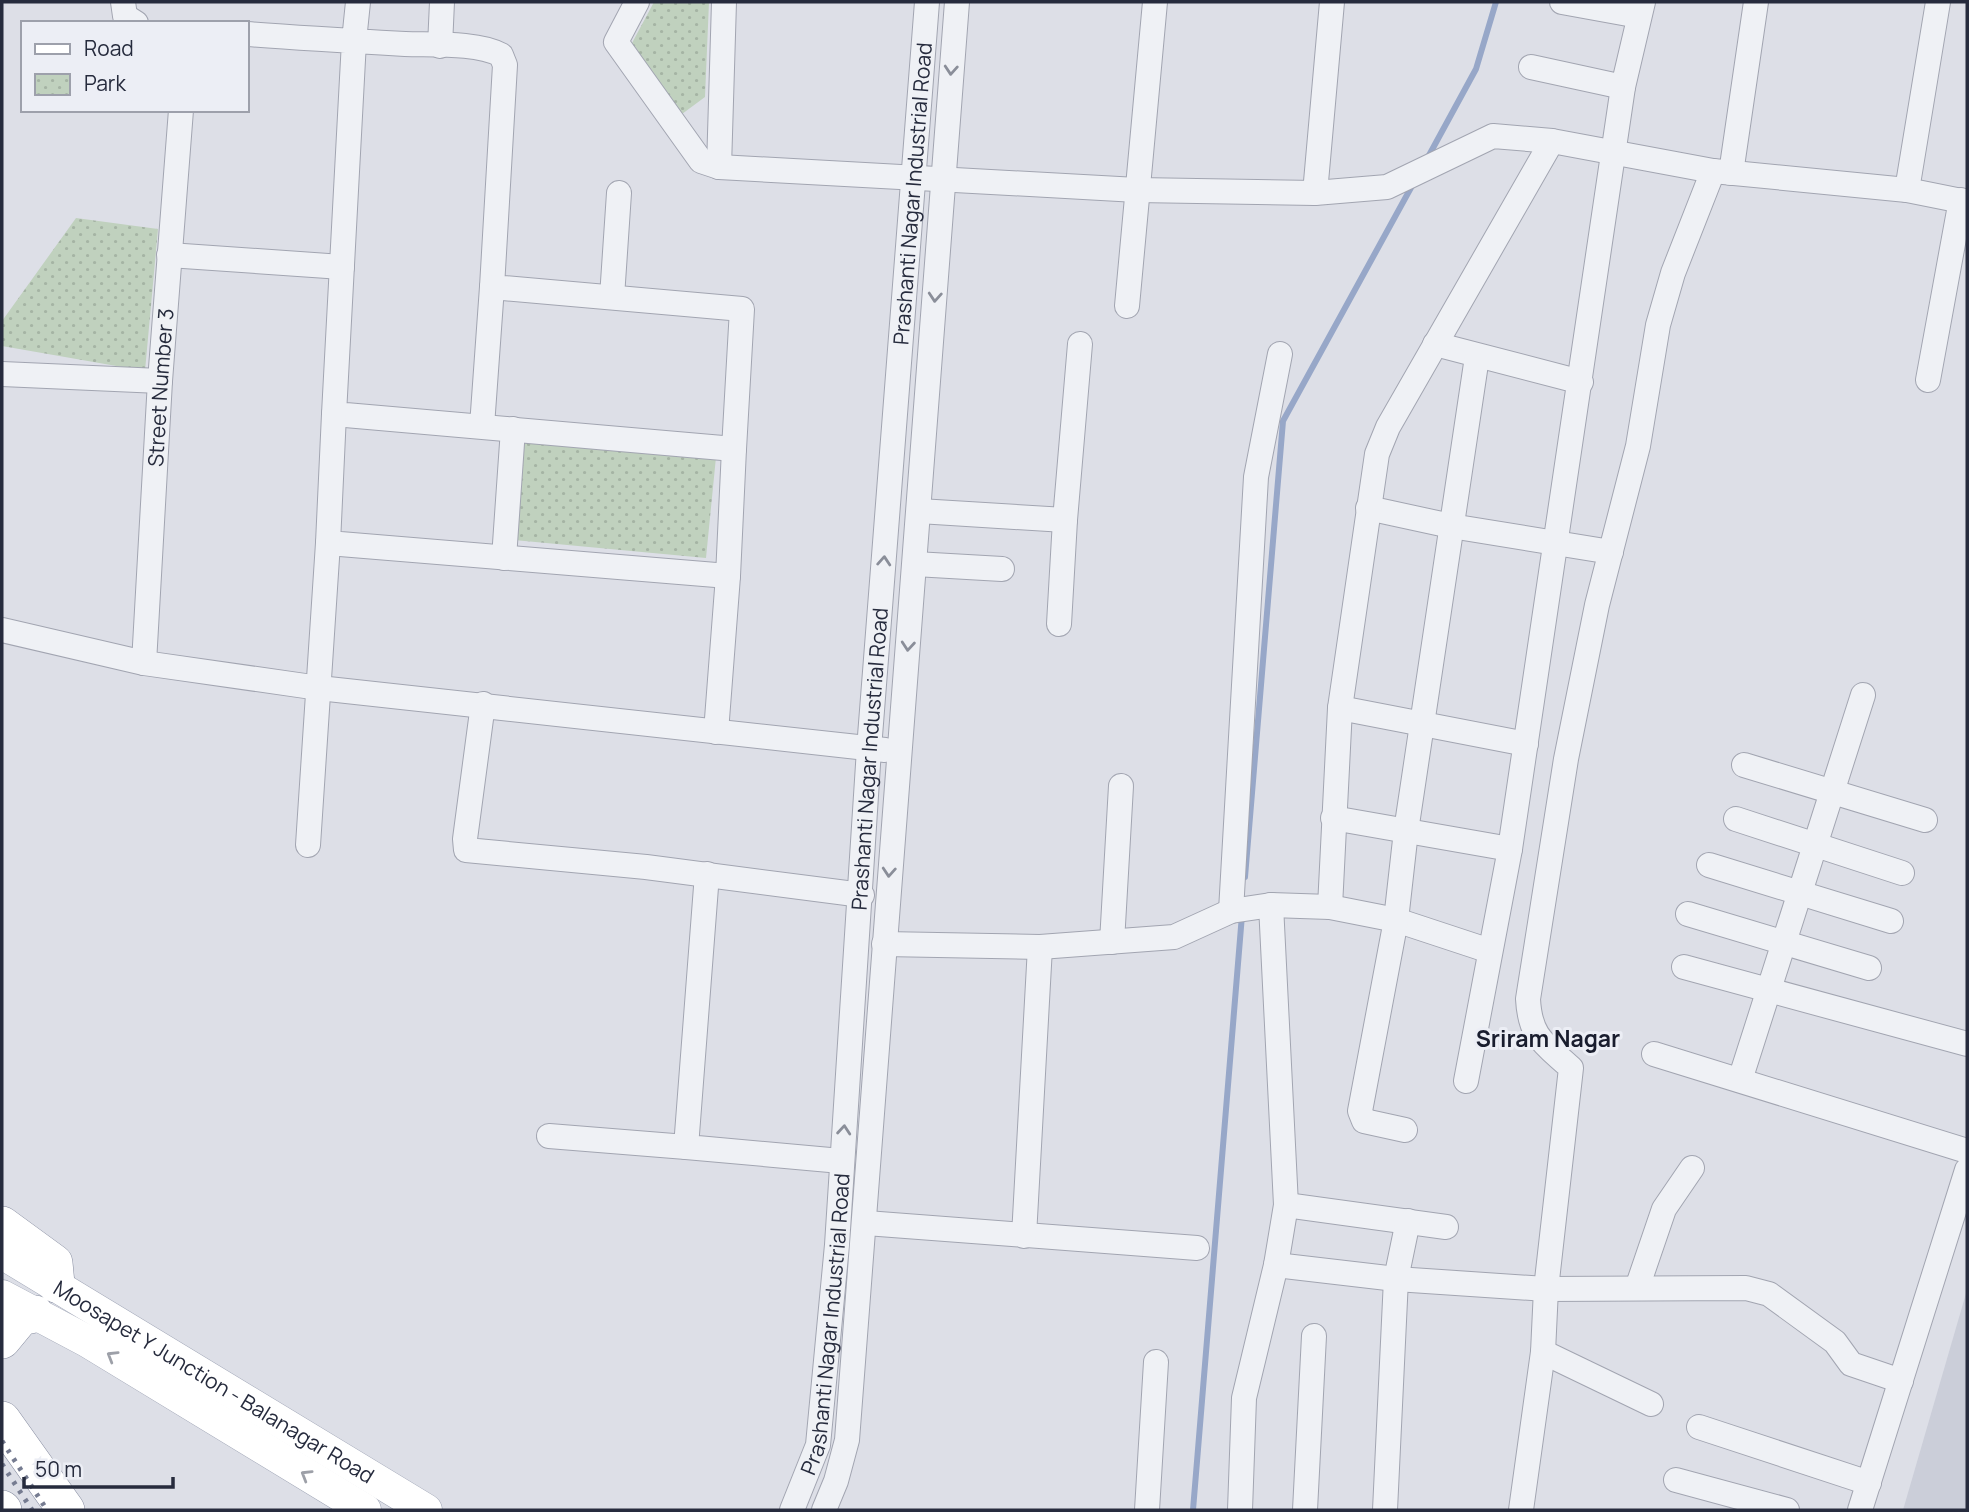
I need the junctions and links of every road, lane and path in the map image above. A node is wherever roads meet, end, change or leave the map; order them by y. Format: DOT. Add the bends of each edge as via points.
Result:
graph roads {
  1 [pos="122,2"];
  2 [pos="358,2"];
  3 [pos="442,2"];
  4 [pos="637,2"];
  5 [pos="724,2"];
  6 [pos="927,2"];
  7 [pos="957,2"];
  8 [pos="1155,2"];
  9 [pos="1332,2"];
  10 [pos="1562,2"];
  11 [pos="1756,2"];
  12 [pos="1938,2"];
  13 [pos="1641,9"];
  14 [pos="133,21"];
  15 [pos="248,34"];
  16 [pos="354,41"];
  17 [pos="440,46"];
  18 [pos="1531,67"];
  19 [pos="1623,87"];
  20 [pos="181,112"];
  21 [pos="1552,141"];
  22 [pos="1615,155"];
  23 [pos="719,167"];
  24 [pos="1722,172"];
  25 [pos="912,176"];
  26 [pos="943,177"];
  27 [pos="1137,190"];
  28 [pos="1907,190"];
  29 [pos="619,193"];
  30 [pos="1315,193"];
  31 [pos="1964,201"];
  32 [pos="169,255"];
  33 [pos="342,267"];
  34 [pos="492,287"];
  35 [pos="612,297"];
  36 [pos="1126,306"];
  37 [pos="1080,344"];
  38 [pos="1436,344"];
  39 [pos="1280,354"];
  40 [pos="1477,357"];
  41 [pos="2,374"];
  42 [pos="160,380"];
  43 [pos="1928,380"];
  44 [pos="1581,382"];
  45 [pos="334,414"];
  46 [pos="482,426"];
  47 [pos="513,429"];
  48 [pos="734,449"];
  49 [pos="1368,508"];
  50 [pos="919,511"];
  51 [pos="1065,520"];
  52 [pos="1451,526"];
  53 [pos="328,543"];
  54 [pos="1556,545"];
  55 [pos="1611,552"];
  56 [pos="504,558"];
  57 [pos="915,565"];
  58 [pos="1002,569"];
  59 [pos="728,576"];
  60 [pos="1059,624"];
  61 [pos="2,630"];
  62 [pos="144,663"];
  63 [pos="319,688"];
  64 [pos="1863,695"];
  65 [pos="483,704"];
  66 [pos="1340,708"];
  67 [pos="1421,724"];
  68 [pos="716,732"];
  69 [pos="1526,744"];
  70 [pos="869,749"];
  71 [pos="898,751"];
  72 [pos="1744,765"];
  73 [pos="1121,786"];
  74 [pos="1832,791"];
  75 [pos="1333,818"];
  76 [pos="1736,819"];
  77 [pos="1925,820"];
  78 [pos="1406,831"];
  79 [pos="308,845"];
  80 [pos="1814,845"];
  81 [pos="1510,849"];
  82 [pos="1709,865"];
  83 [pos="1902,873"];
  84 [pos="706,874"];
  85 [pos="1800,892"];
  86 [pos="862,895"];
  87 [pos="1271,905"];
  88 [pos="1330,907"];
  89 [pos="1233,911"];
  90 [pos="1688,914"];
  91 [pos="1396,920"];
  92 [pos="1891,921"];
  93 [pos="1112,942"];
  94 [pos="1783,943"];
  95 [pos="884,944"];
  96 [pos="1040,947"];
  97 [pos="1490,951"];
  98 [pos="1684,967"];
  99 [pos="1869,968"];
  100 [pos="1768,990"];
  101 [pos="1967,1044"];
  102 [pos="1654,1054"];
  103 [pos="1740,1080"];
  104 [pos="1466,1081"];
  105 [pos="1405,1130"];
  106 [pos="549,1136"];
  107 [pos="686,1147"];
  108 [pos="1967,1151"];
  109 [pos="841,1161"];
  110 [pos="1692,1168"];
  111 [pos="1967,1170"];
  112 [pos="1286,1205"];
  113 [pos="1408,1221"];
  114 [pos="866,1223"];
  115 [pos="2,1225"];
  116 [pos="1446,1227"];
  117 [pos="1024,1236"];
  118 [pos="1198,1248"];
  119 [pos="2,1253"];
  120 [pos="1276,1265"];
  121 [pos="1396,1279"];
  122 [pos="55,1284"];
  123 [pos="1637,1288"];
  124 [pos="1546,1289"];
  125 [pos="2,1296"];
  126 [pos="35,1314"];
  127 [pos="1314,1336"];
  128 [pos="2,1340"];
  129 [pos="1543,1352"];
  130 [pos="1156,1363"];
  131 [pos="1902,1381"];
  132 [pos="1651,1404"];
  133 [pos="2,1420"];
  134 [pos="1699,1427"];
  135 [pos="1676,1480"];
  136 [pos="1869,1483"];
  137 [pos="66,1510"];
  138 [pos="365,1510"];
  139 [pos="426,1510"];
  140 [pos="792,1510"];
  141 [pos="824,1510"];
  142 [pos="1147,1510"];
  143 [pos="1240,1510"];
  144 [pos="1305,1510"];
  145 [pos="1385,1510"];
  146 [pos="1521,1510"];
  147 [pos="1787,1510"];
  148 [pos="1860,1510"];
  1 -- 14 [label="street" via="125,16"];
  2 -- 16 [label="street"];
  3 -- 17 [label="street"];
  4 -- 23 [label="street" via="616,42 701,161"];
  5 -- 23 [label="street"];
  6 -- 25 [label="street, Prashanti Nagar Industrial Road"];
  7 -- 26 [label="street, Prashanti Nagar Industrial Road, one-way"];
  8 -- 27 [label="street"];
  9 -- 30 [label="street"];
  10 -- 13 [label="street"];
  11 -- 24 [label="street"];
  12 -- 28 [label="street"];
  13 -- 19 [label="street"];
  15 -- 16 [label="street"];
  16 -- 17 [label="street"];
  16 -- 33 [label="street"];
  17 -- 34 [label="street" via="492,50 501,55 505,65"];
  18 -- 19 [label="street"];
  19 -- 22 [label="street"];
  20 -- 32 [label="street, Street Number 3"];
  21 -- 22 [label="street"];
  21 -- 30 [label="street" via="1493,136 1387,187"];
  21 -- 38 [label="street"];
  22 -- 24 [label="street"];
  22 -- 44 [label="street"];
  23 -- 25 [label="street"];
  24 -- 28 [label="street"];
  24 -- 55 [label="street" via="1673,273"];
  25 -- 26 [label="street"];
  70 -- 25 [label="street, Prashanti Nagar Industrial Road, one-way"];
  26 -- 27 [label="street"];
  26 -- 50 [label="street, Prashanti Nagar Industrial Road, one-way"];
  27 -- 30 [label="street"];
  27 -- 36 [label="street"];
  28 -- 31 [label="street"];
  29 -- 35 [label="street"];
  31 -- 43 [label="street"];
  32 -- 33 [label="street"];
  32 -- 42 [label="street, Street Number 3"];
  33 -- 45 [label="street"];
  34 -- 35 [label="street"];
  34 -- 46 [label="street"];
  35 -- 48 [label="street" via="742,309"];
  37 -- 51 [label="street"];
  38 -- 40 [label="street"];
  38 -- 49 [label="street" via="1388,427 1377,454"];
  39 -- 89 [label="street" via="1256,477"];
  40 -- 44 [label="street"];
  40 -- 52 [label="street"];
  41 -- 42 [label="street"];
  42 -- 62 [label="street, Street Number 3"];
  44 -- 54 [label="street"];
  45 -- 46 [label="street"];
  45 -- 53 [label="street"];
  46 -- 47 [label="street"];
  47 -- 48 [label="street"];
  47 -- 56 [label="street"];
  48 -- 59 [label="street"];
  49 -- 52 [label="street"];
  49 -- 66 [label="street"];
  50 -- 51 [label="street"];
  50 -- 57 [label="street, Prashanti Nagar Industrial Road"];
  51 -- 60 [label="street"];
  52 -- 54 [label="street"];
  52 -- 67 [label="street"];
  53 -- 56 [label="street"];
  53 -- 63 [label="street"];
  54 -- 55 [label="street"];
  54 -- 69 [label="street"];
  55 -- 124 [label="street" via="1566,759 1528,999 1529,1021 1537,1036 1571,1068"];
  56 -- 59 [label="street"];
  57 -- 58 [label="street"];
  57 -- 71 [label="street, Prashanti Nagar Industrial Road, one-way"];
  59 -- 68 [label="street"];
  61 -- 62 [label="street"];
  62 -- 63 [label="street"];
  63 -- 65 [label="street"];
  63 -- 79 [label="street"];
  64 -- 74 [label="street"];
  65 -- 68 [label="street"];
  65 -- 84 [label="street" via="466,850"];
  66 -- 67 [label="street"];
  66 -- 75 [label="street"];
  67 -- 69 [label="street"];
  67 -- 78 [label="street"];
  68 -- 70 [label="street"];
  69 -- 81 [label="street"];
  70 -- 71 [label="street"];
  70 -- 86 [label="street, Prashanti Nagar Industrial Road"];
  71 -- 95 [label="street, Prashanti Nagar Industrial Road, one-way"];
  72 -- 74 [label="street"];
  73 -- 93 [label="street"];
  74 -- 77 [label="street"];
  74 -- 80 [label="street"];
  75 -- 78 [label="street"];
  75 -- 88 [label="street"];
  76 -- 80 [label="street"];
  78 -- 81 [label="street"];
  78 -- 91 [label="street"];
  80 -- 83 [label="street"];
  80 -- 85 [label="street"];
  81 -- 97 [label="street"];
  82 -- 85 [label="street"];
  84 -- 86 [label="street"];
  84 -- 107 [label="street"];
  85 -- 92 [label="street"];
  85 -- 94 [label="street"];
  109 -- 86 [label="street, Prashanti Nagar Industrial Road, one-way"];
  87 -- 88 [label="street"];
  87 -- 89 [label="street"];
  87 -- 112 [label="street"];
  88 -- 91 [label="street"];
  89 -- 93 [label="street" via="1174,937"];
  90 -- 94 [label="street"];
  91 -- 97 [label="street"];
  91 -- 105 [label="street" via="1360,1117"];
  93 -- 96 [label="street"];
  94 -- 99 [label="street"];
  94 -- 100 [label="street"];
  95 -- 96 [label="street"];
  95 -- 114 [label="street, Prashanti Nagar Industrial Road"];
  96 -- 117 [label="street"];
  97 -- 104 [label="street"];
  98 -- 100 [label="street"];
  100 -- 101 [label="street"];
  100 -- 103 [label="street"];
  102 -- 103 [label="street"];
  103 -- 108 [label="street"];
  106 -- 107 [label="street"];
  107 -- 109 [label="street"];
  109 -- 140 [label="street, Prashanti Nagar Industrial Road" via="818,1445"];
  110 -- 123 [label="street" via="1664,1209"];
  111 -- 131 [label="street"];
  112 -- 113 [label="street"];
  112 -- 120 [label="street"];
  113 -- 116 [label="street"];
  113 -- 121 [label="street"];
  114 -- 117 [label="street"];
  114 -- 141 [label="street, Prashanti Nagar Industrial Road" via="848,1440"];
  115 -- 122 [label="highway" via="54,1263"];
  117 -- 118 [label="street"];
  119 -- 122 [label="main road, Moosapet Y Junction - Balanagar Road"];
  120 -- 121 [label="street"];
  120 -- 143 [label="street" via="1244,1398"];
  121 -- 124 [label="street"];
  121 -- 145 [label="street"];
  122 -- 139 [label="main road, Moosapet Y Junction - Balanagar Road"];
  123 -- 124 [label="street"];
  123 -- 131 [label="street" via="1746,1288 1769,1294 1835,1342 1851,1364"];
  124 -- 129 [label="street"];
  125 -- 126 [label="main road"];
  126 -- 128 [label="highway" via="20,1317"];
  138 -- 126 [label="main road, one-way"];
  127 -- 144 [label="street"];
  129 -- 132 [label="street"];
  129 -- 146 [label="street"];
  130 -- 142 [label="street"];
  131 -- 136 [label="street"];
  133 -- 137 [label="highway"];
  134 -- 136 [label="street"];
  135 -- 147 [label="street"];
  136 -- 148 [label="street"];
}
